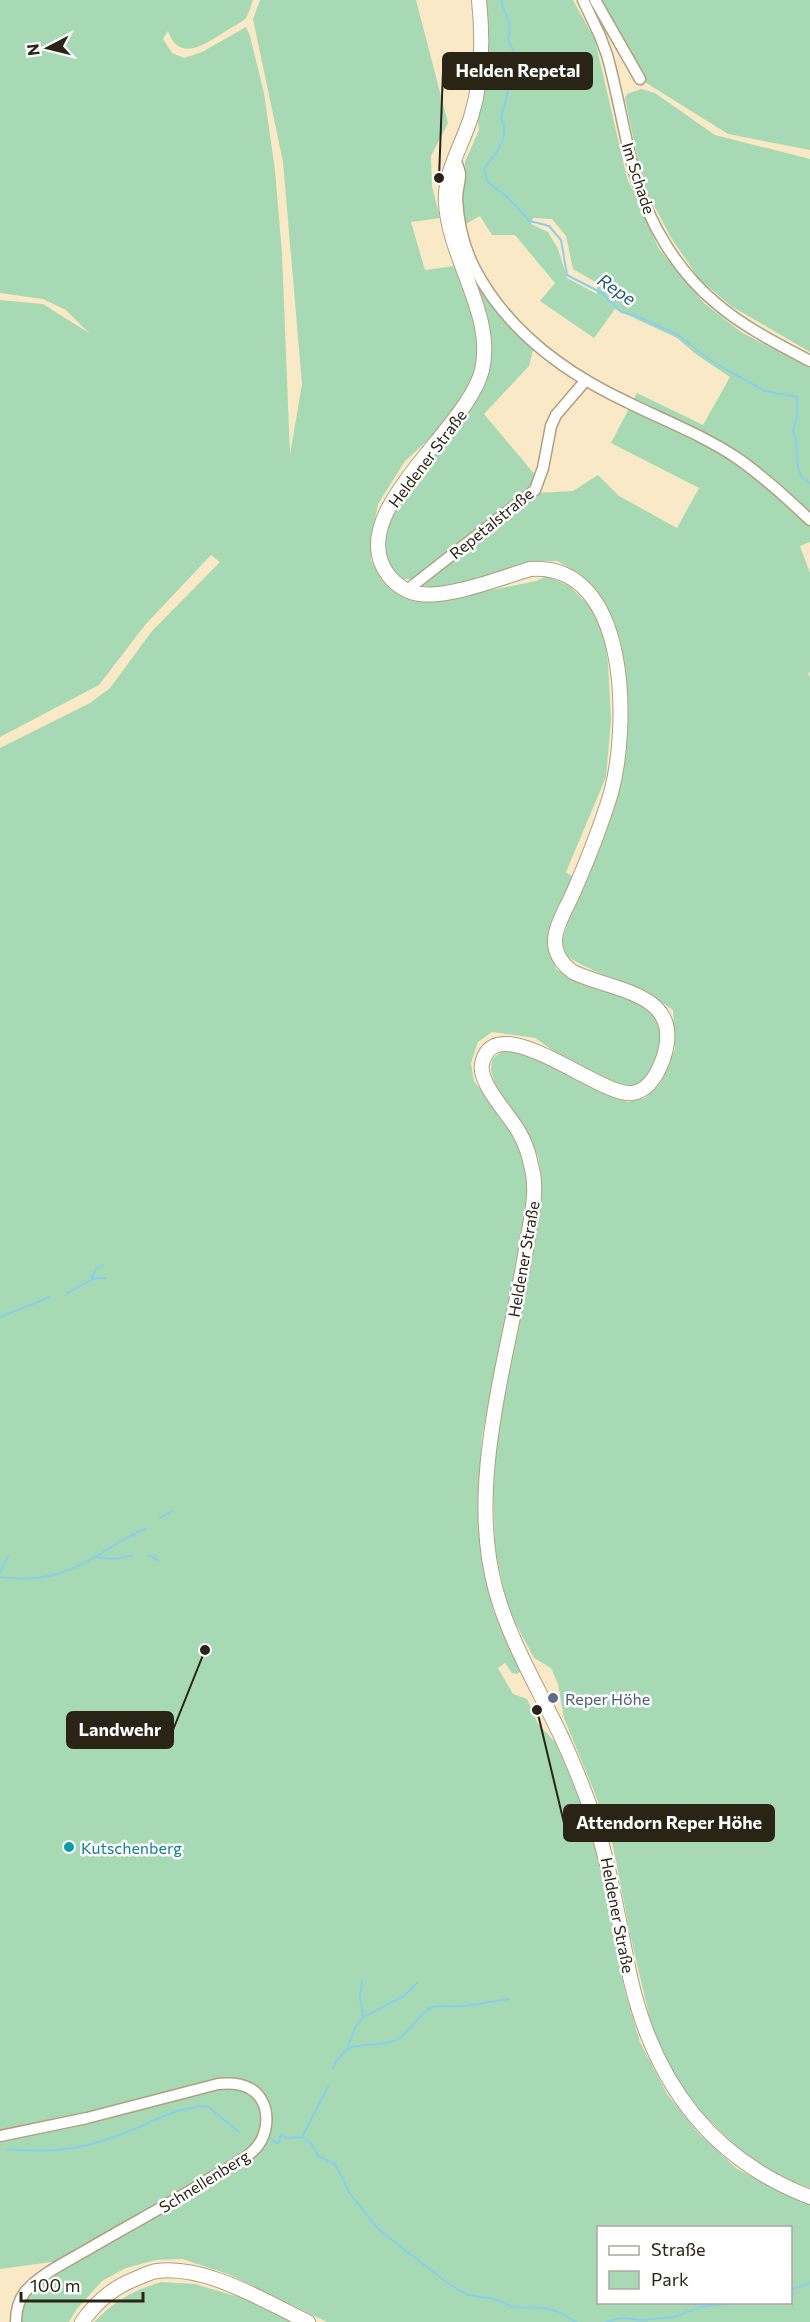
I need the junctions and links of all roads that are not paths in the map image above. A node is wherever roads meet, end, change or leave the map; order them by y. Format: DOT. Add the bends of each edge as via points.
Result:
graph roads {
  1 [pos="479,0"];
  2 [pos="583,0"];
  3 [pos="595,0"];
  4 [pos="640,79"];
  5 [pos="454,158"];
  6 [pos="810,361"];
  7 [pos="586,380"];
  8 [pos="810,520"];
  9 [pos="407,590"];
  10 [pos="0,2136"];
  11 [pos="810,2197"];
  12 [pos="16,2322"];
  13 [pos="82,2322"];
  14 [pos="308,2322"];
  1 -- 5 [label="main road" via="482,33 478,83 471,116"];
  2 -- 6 [label="street, Im Schade" via="607,55 640,191 662,238 692,280 717,304"];
  3 -- 4 [label="street"];
  5 -- 7 [label="street" via="460,174 458,211 475,268 519,329 538,348"];
  5 -- 9 [label="main road, Heldener Straße" via="446,190 447,216 482,330 484,361 470,401 407,479 380,527 381,561 391,578"];
  7 -- 8 [label="street" via="736,458"];
  7 -- 9 [label="street, Repetalstraße" via="556,415 535,490"];
  9 -- 11 [label="main road, Heldener Straße" via="438,594 545,568 566,574 582,587 599,608 610,632 619,703 615,774 591,850 557,929 555,948 564,966 573,972 635,994 653,1005 665,1019 668,1040 651,1082 632,1093 607,1087 520,1045 497,1045 484,1058 482,1075 520,1133 535,1186 526,1254 487,1450 489,1548 496,1590 513,1638 583,1785 606,1853 632,1983 657,2059 688,2109 717,2141 759,2172"];
  10 -- 12 [label="street, Schnellenberg" via="218,2084 249,2087 262,2100 266,2116 263,2137 254,2150 48,2272 25,2292"];
  13 -- 14 [label="main road" via="97,2303 126,2282 154,2272 172,2271 189,2271 216,2279"];
}
